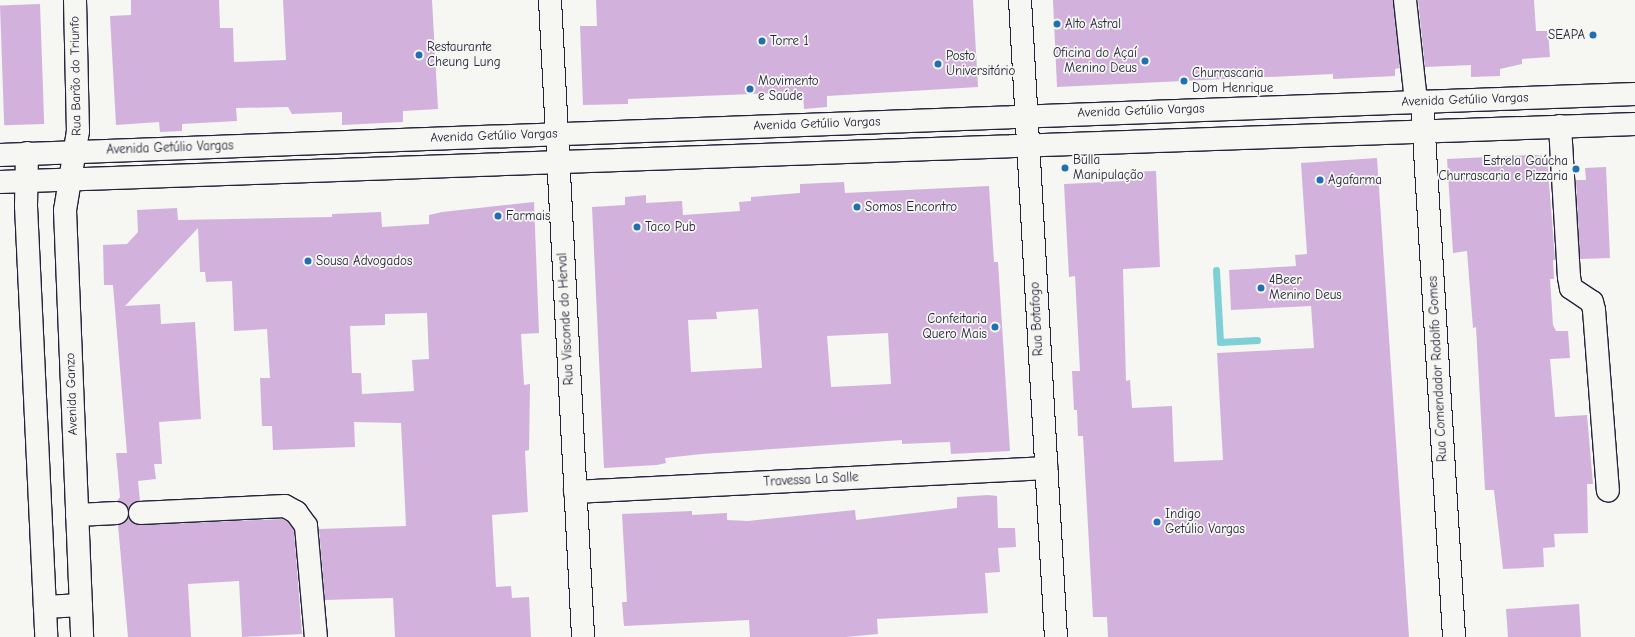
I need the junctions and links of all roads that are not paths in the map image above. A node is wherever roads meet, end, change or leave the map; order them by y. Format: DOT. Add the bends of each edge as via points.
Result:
graph roads {
  1 [pos="75,0"];
  2 [pos="550,0"];
  3 [pos="1020,0"];
  4 [pos="1405,0"];
  5 [pos="1635,94"];
  6 [pos="1419,101"];
  7 [pos="1395,102"];
  8 [pos="1025,116"];
  9 [pos="1635,124"];
  10 [pos="1560,126"];
  11 [pos="1424,130"];
  12 [pos="1396,132"];
  13 [pos="535,134"];
  14 [pos="557,134"];
  15 [pos="1027,144"];
  16 [pos="113,150"];
  17 [pos="75,151"];
  18 [pos="27,153"];
  19 [pos="0,155"];
  20 [pos="558,162"];
  21 [pos="537,163"];
  22 [pos="115,178"];
  23 [pos="69,179"];
  24 [pos="27,181"];
  25 [pos="0,182"];
  26 [pos="1046,468"];
  27 [pos="1608,490"];
  28 [pos="576,492"];
  29 [pos="118,513"];
  30 [pos="140,513"];
  31 [pos="77,515"];
  32 [pos="81,605"];
  33 [pos="45,606"];
  34 [pos="46,637"];
  35 [pos="82,637"];
  36 [pos="316,637"];
  37 [pos="583,637"];
  38 [pos="1056,637"];
  39 [pos="1454,637"];
  1 -- 17 [label="street, Rua Barão do Triunfo" via="78,132"];
  2 -- 14 [label="street, Rua Visconde do Herval"];
  3 -- 8 [label="street, Rua Botafogo"];
  4 -- 6 [label="street, Rua Comendador Rodolfo Gomes"];
  5 -- 6 [label="street, Avenida Getúlio Vargas"];
  6 -- 7 [label="street, Avenida Getúlio Vargas"];
  6 -- 11 [label="street, Rua Comendador Rodolfo Gomes"];
  7 -- 8 [label="street, Avenida Getúlio Vargas"];
  7 -- 12 [label="street"];
  8 -- 14 [label="street, Avenida Getúlio Vargas"];
  8 -- 15 [label="street, Rua Botafogo"];
  9 -- 10 [label="street"];
  10 -- 11 [label="street"];
  10 -- 27 [label="street" via="1569,277 1571,288 1592,302 1594,310"];
  11 -- 12 [label="street"];
  11 -- 39 [label="street, Rua Comendador Rodolfo Gomes"];
  12 -- 15 [label="street"];
  13 -- 14 [label="street, Avenida Getúlio Vargas"];
  13 -- 16 [label="street, Avenida Getúlio Vargas"];
  13 -- 21 [label="street"];
  14 -- 20 [label="street, Rua Visconde do Herval"];
  15 -- 20 [label="street"];
  15 -- 26 [label="street, Rua Botafogo"];
  16 -- 17 [label="street, Avenida Getúlio Vargas"];
  16 -- 22 [label="street"];
  17 -- 18 [label="street, Avenida Getúlio Vargas"];
  17 -- 23 [label="street, Avenida Ganzo"];
  18 -- 19 [label="street, Avenida Getúlio Vargas"];
  18 -- 24 [label="street"];
  20 -- 21 [label="street"];
  20 -- 28 [label="street, Rua Visconde do Herval"];
  21 -- 22 [label="street"];
  22 -- 23 [label="street"];
  23 -- 24 [label="street"];
  23 -- 31 [label="street, Avenida Ganzo" via="65,210"];
  24 -- 25 [label="street"];
  24 -- 33 [label="street"];
  26 -- 28 [label="street, Travessa La Salle"];
  26 -- 38 [label="street, Rua Botafogo"];
  28 -- 37 [label="street, Rua Visconde do Herval"];
  29 -- 31 [label="street"];
  30 -- 36 [label="street" via="286,506 296,512 306,526"];
  31 -- 32 [label="street, Avenida Ganzo"];
  32 -- 33 [label="street"];
  32 -- 35 [label="street, Avenida Ganzo"];
  33 -- 34 [label="street"];
}
